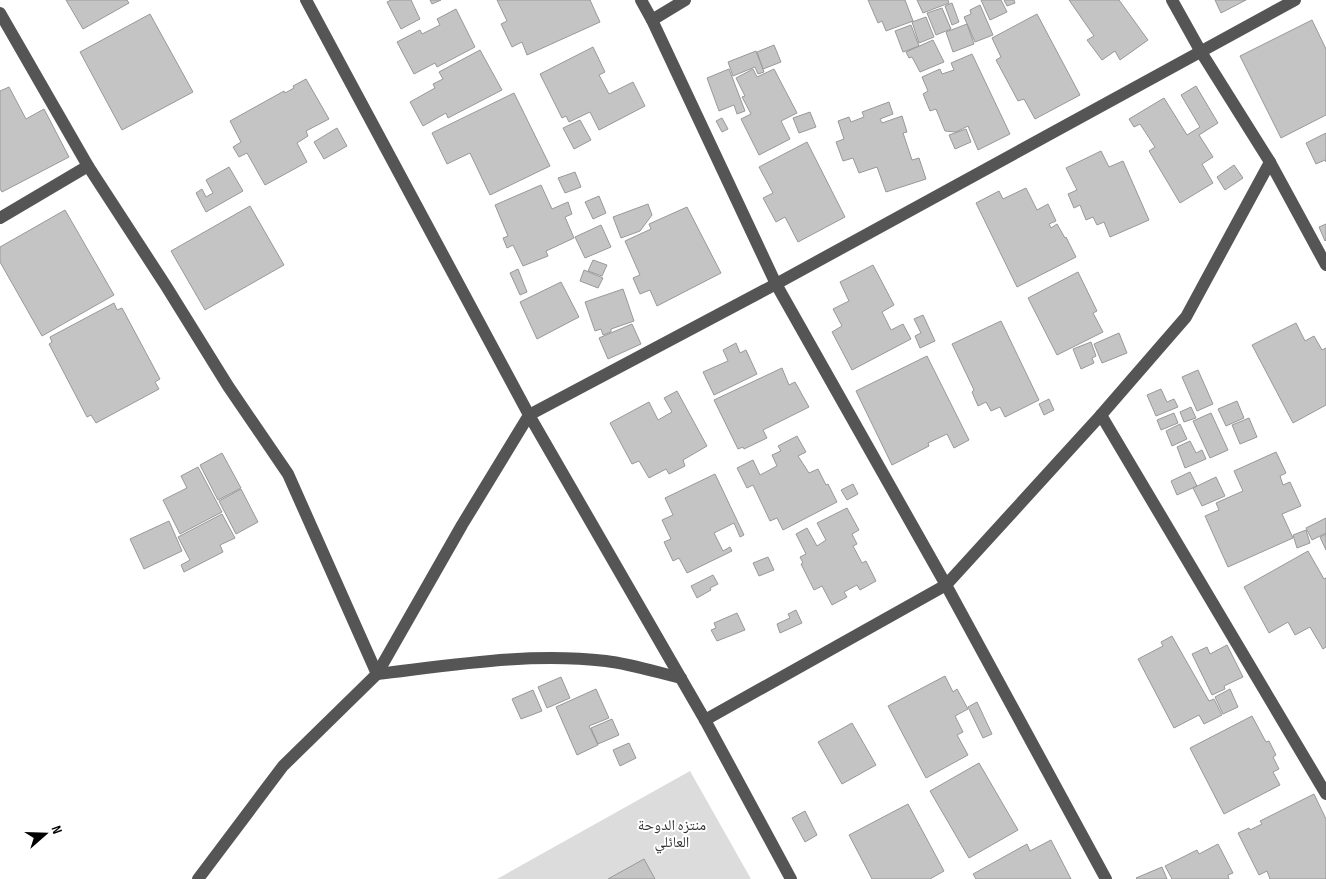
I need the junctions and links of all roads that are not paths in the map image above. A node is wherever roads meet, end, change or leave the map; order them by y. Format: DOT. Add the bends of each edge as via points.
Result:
graph roads {
  1 [pos="306,0"];
  2 [pos="641,0"];
  3 [pos="684,0"];
  4 [pos="1172,0"];
  5 [pos="1295,0"];
  6 [pos="0,12"];
  7 [pos="652,20"];
  8 [pos="1201,52"];
  9 [pos="1270,162"];
  10 [pos="88,166"];
  11 [pos="0,218"];
  12 [pos="1326,265"];
  13 [pos="776,284"];
  14 [pos="529,415"];
  15 [pos="1101,415"];
  16 [pos="946,584"];
  17 [pos="377,674"];
  18 [pos="681,678"];
  19 [pos="705,720"];
  20 [pos="1326,794"];
  21 [pos="198,879"];
  22 [pos="791,879"];
  23 [pos="1106,879"];
  1 -- 14 [label="street"];
  2 -- 7 [label="street"];
  3 -- 7 [label="street"];
  4 -- 8 [label="street"];
  5 -- 8 [label="street"];
  6 -- 10 [label="street"];
  7 -- 13 [label="street"];
  8 -- 9 [label="street"];
  8 -- 13 [label="street"];
  9 -- 12 [label="street"];
  9 -- 15 [label="street" via="1186,317"];
  10 -- 11 [label="street"];
  10 -- 17 [label="street" via="288,474"];
  13 -- 14 [label="street"];
  13 -- 16 [label="street"];
  14 -- 17 [label="street"];
  14 -- 18 [label="street"];
  15 -- 16 [label="street"];
  15 -- 20 [label="street"];
  16 -- 19 [label="street"];
  16 -- 23 [label="street"];
  17 -- 18 [label="street" via="479,661 544,657 607,661"];
  17 -- 21 [label="street" via="284,766"];
  18 -- 19 [label="street"];
  19 -- 22 [label="street"];
}
